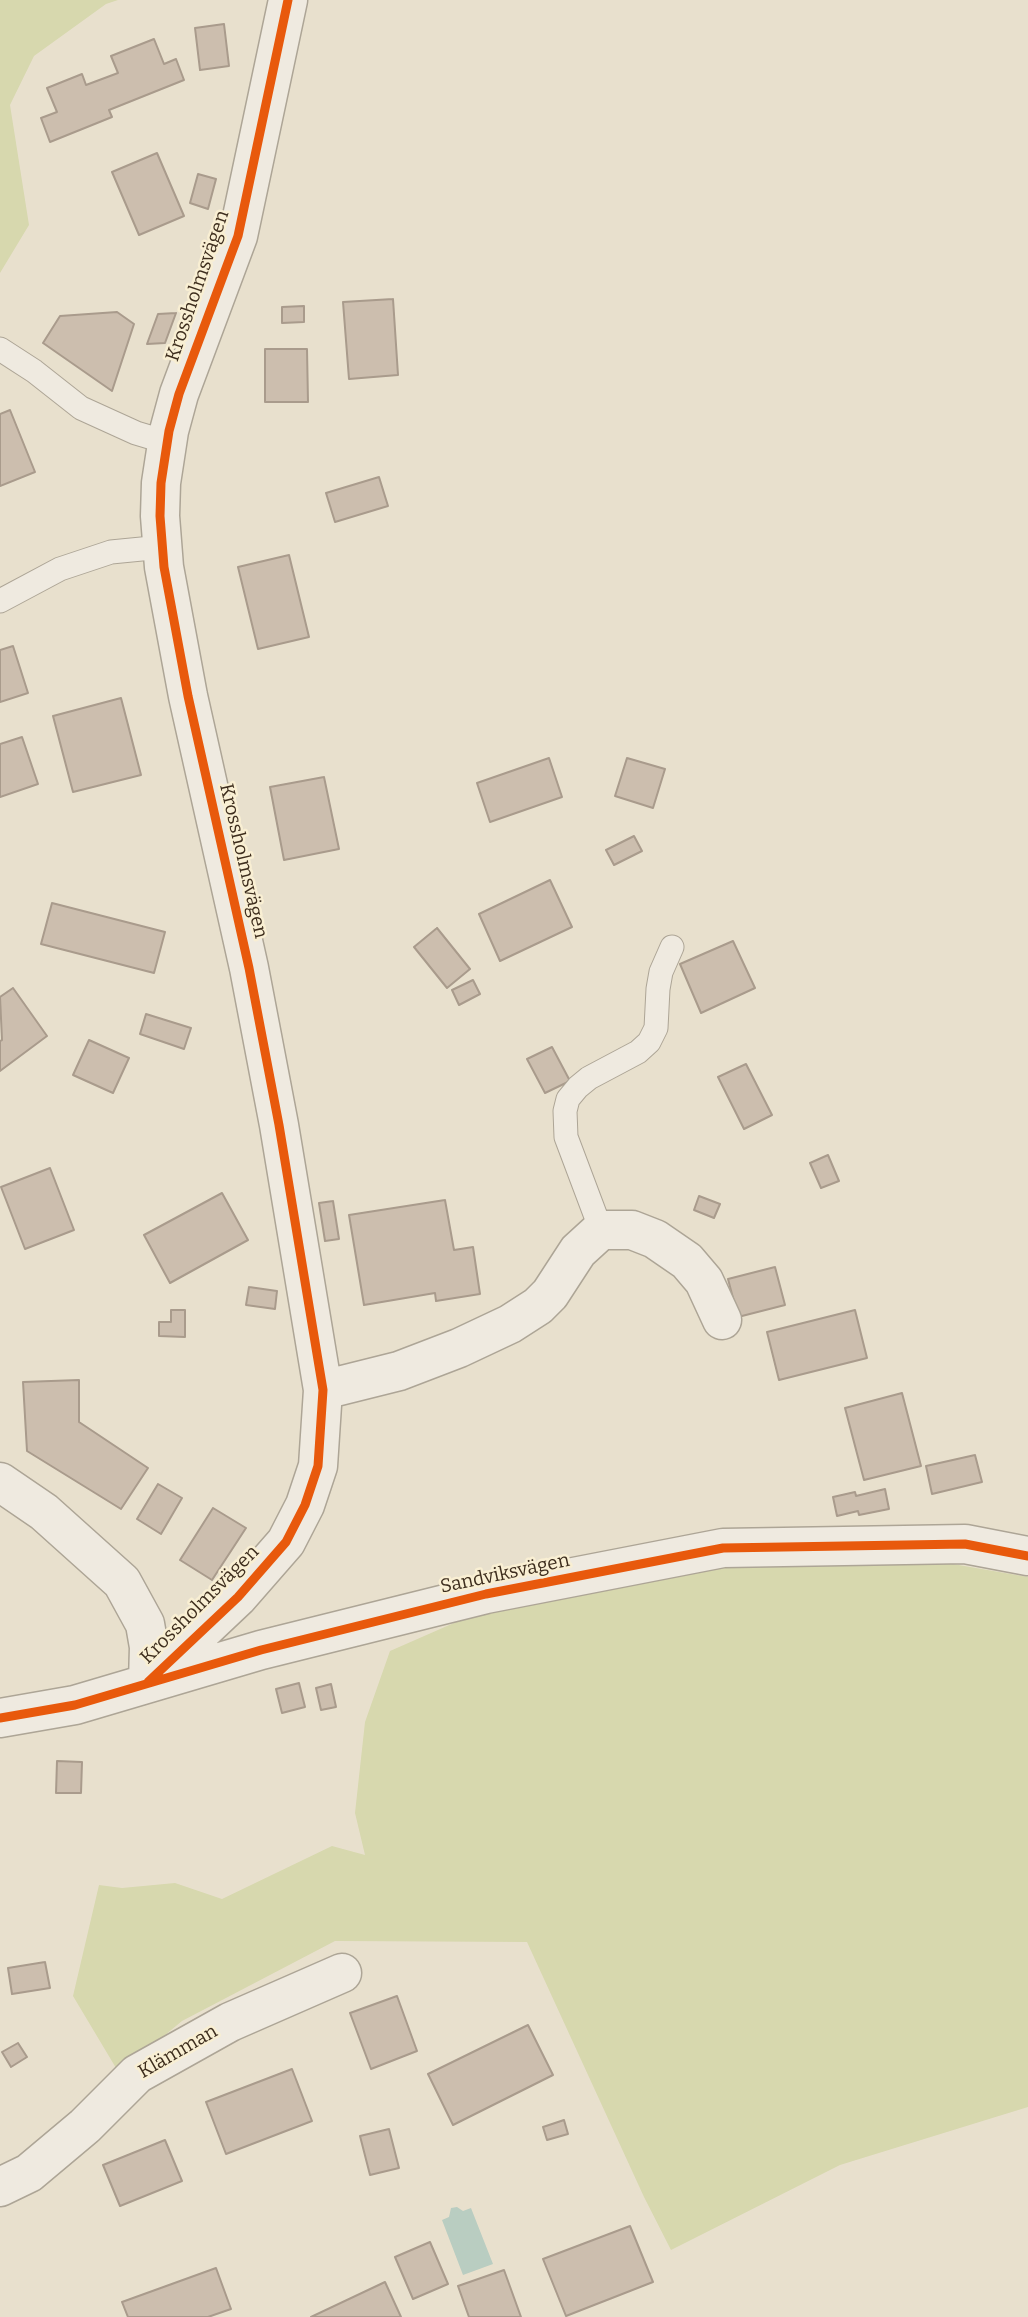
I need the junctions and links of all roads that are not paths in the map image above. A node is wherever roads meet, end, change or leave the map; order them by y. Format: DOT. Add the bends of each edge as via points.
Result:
graph roads {
  1 [pos="288,0"];
  2 [pos="0,349"];
  3 [pos="166,442"];
  4 [pos="162,547"];
  5 [pos="0,601"];
  6 [pos="672,947"];
  7 [pos="601,1230"];
  8 [pos="722,1320"];
  9 [pos="323,1390"];
  10 [pos="0,1482"];
  11 [pos="1028,1556"];
  12 [pos="148,1682"];
  13 [pos="0,1718"];
  14 [pos="342,1973"];
  15 [pos="0,2187"];
  1 -- 3 [label="street, Krossholmsvägen" via="237,236"];
  2 -- 3 [label="lane" via="81,408"];
  3 -- 4 [label="street, Krossholmsvägen"];
  4 -- 5 [label="lane" via="111,552 60,569"];
  4 -- 9 [label="street, Krossholmsvägen" via="188,696 279,1125"];
  6 -- 7 [label="lane" via="661,972 656,1028 649,1042 589,1078 568,1099 566,1137"];
  7 -- 8 [label="street" via="632,1230 687,1261 704,1281"];
  7 -- 9 [label="street" via="578,1251 551,1294 510,1324 399,1371"];
  9 -- 12 [label="street, Krossholmsvägen" via="318,1465 286,1542 238,1597"];
  10 -- 12 [label="street, Krossholmsvägen" via="44,1512 122,1582 145,1624"];
  11 -- 12 [label="street, Sandviksvägen" via="965,1544 723,1548 485,1594"];
  12 -- 13 [label="street, Sandviksvägen" via="75,1705"];
  14 -- 15 [label="street, Klämman" via="230,2022 137,2074 29,2173"];
}
